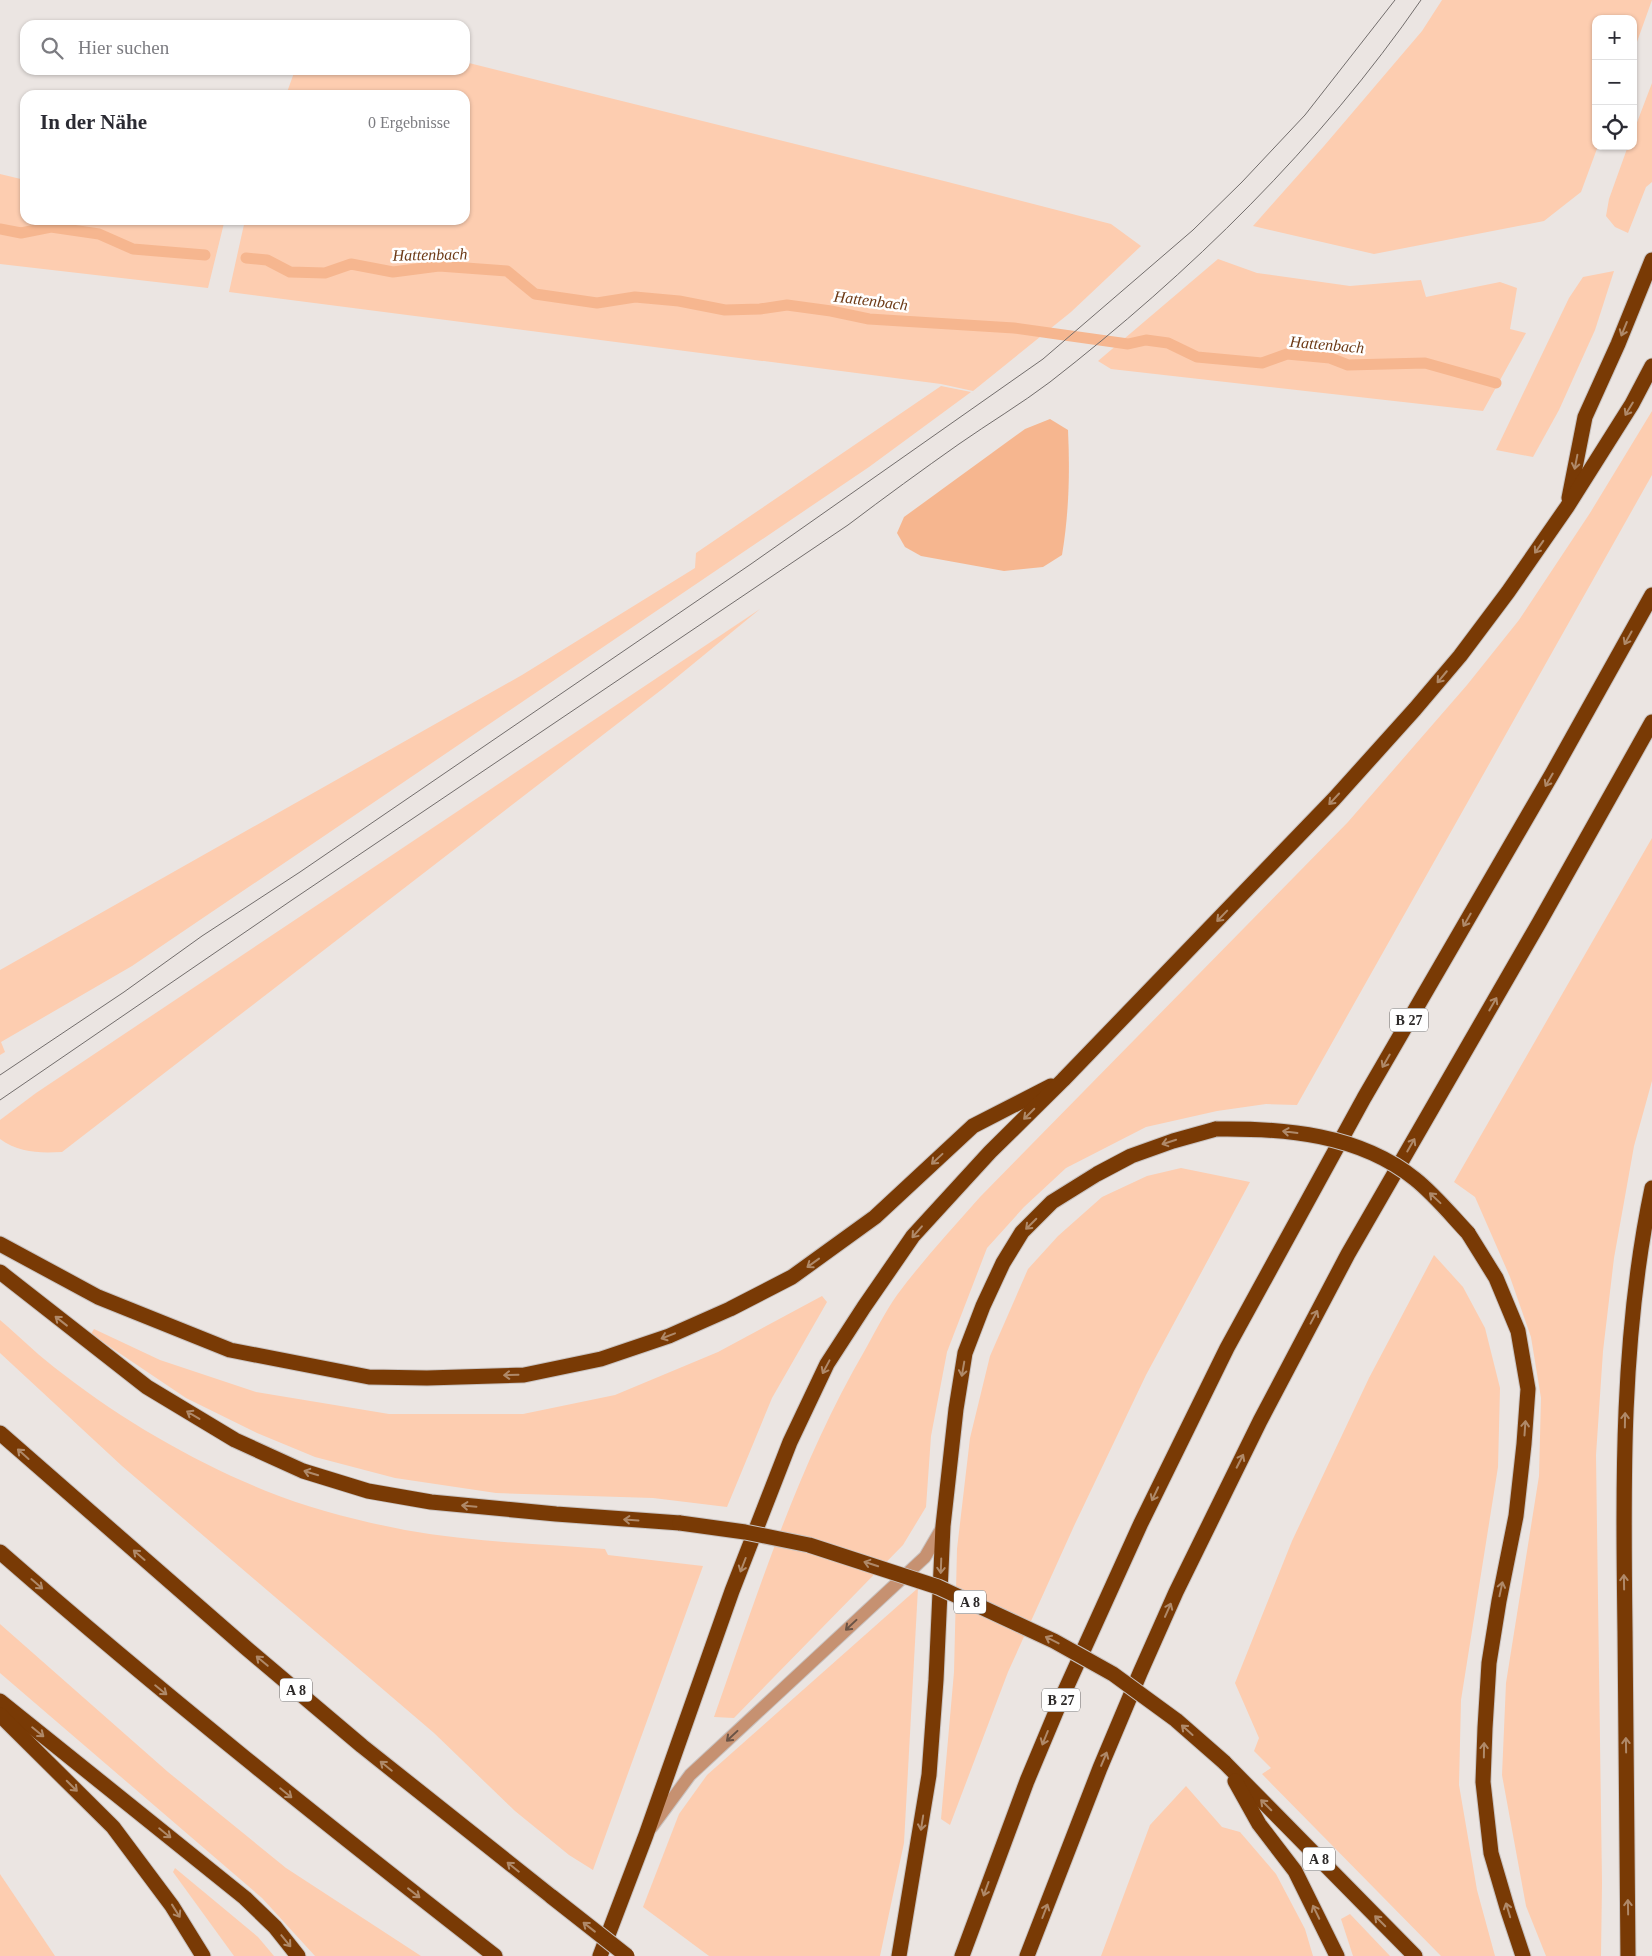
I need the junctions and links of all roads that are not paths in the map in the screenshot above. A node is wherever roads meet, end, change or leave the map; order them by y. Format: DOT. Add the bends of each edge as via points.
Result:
graph roads {
  1 [pos="1652,260"];
  2 [pos="1652,366"];
  3 [pos="1567,507"];
  4 [pos="1652,595"];
  5 [pos="1652,722"];
  6 [pos="1063,1080"];
  7 [pos="1652,1188"];
  8 [pos="0,1244"];
  9 [pos="0,1272"];
  10 [pos="0,1433"];
  11 [pos="943,1526"];
  12 [pos="0,1552"];
  13 [pos="0,1701"];
  14 [pos="0,1715"];
  15 [pos="1224,1762"];
  16 [pos="646,1835"];
  17 [pos="203,1956"];
  18 [pos="298,1956"];
  19 [pos="495,1956"];
  20 [pos="600,1956"];
  21 [pos="626,1956"];
  22 [pos="900,1956"];
  23 [pos="962,1956"];
  24 [pos="1028,1956"];
  25 [pos="1337,1956"];
  26 [pos="1414,1956"];
  27 [pos="1524,1956"];
  28 [pos="1628,1956"];
  1 -- 3 [label="highway, one-way" via="1585,417"];
  2 -- 3 [label="highway, one-way"];
  3 -- 6 [label="highway, one-way" via="1508,592 1416,709 1334,799"];
  4 -- 23 [label="highway, B 27, one-way" via="1364,1098 1214,1373 1148,1506 1063,1695 1027,1781"];
  24 -- 5 [label="highway, one-way" via="1140,1673 1260,1421 1348,1254"];
  6 -- 8 [label="highway, one-way" via="973,1126 875,1217 792,1277 669,1336 601,1359 524,1375 370,1377 230,1350 98,1297"];
  6 -- 16 [label="highway, one-way" via="990,1152 913,1236 827,1364 790,1442 732,1591"];
  28 -- 7 [label="highway, one-way" via="1623,1497 1625,1394 1635,1294"];
  15 -- 9 [label="highway, A 8, one-way, bridge" via="1176,1720 1113,1674 1054,1640 938,1586 809,1545 680,1523 430,1502 368,1491 303,1471 235,1440 147,1387"];
  21 -- 10 [label="highway, A 8, one-way, bridge" via="362,1746"];
  11 -- 16 [label="lane, one-way" via="925,1556 690,1775"];
  11 -- 22 [label="highway, one-way" via="929,1775"];
  27 -- 11 [label="highway, one-way, bridge" via="1491,1853 1483,1782 1489,1663 1516,1516 1528,1389 1518,1331 1496,1278 1468,1233 1414,1178 1358,1147 1331,1139 1254,1128 1216,1129 1131,1156 1052,1202 1022,1232 1003,1264 965,1353"];
  12 -- 19 [label="highway, one-way" via="106,1645"];
  13 -- 18 [label="highway, one-way" via="245,1898 275,1927"];
  14 -- 17 [label="highway, one-way" via="113,1827 172,1906"];
  25 -- 15 [label="highway, one-way" via="1295,1871 1259,1824"];
  26 -- 15 [label="highway, A 8, one-way"];
  16 -- 20 [label="highway"];
}
